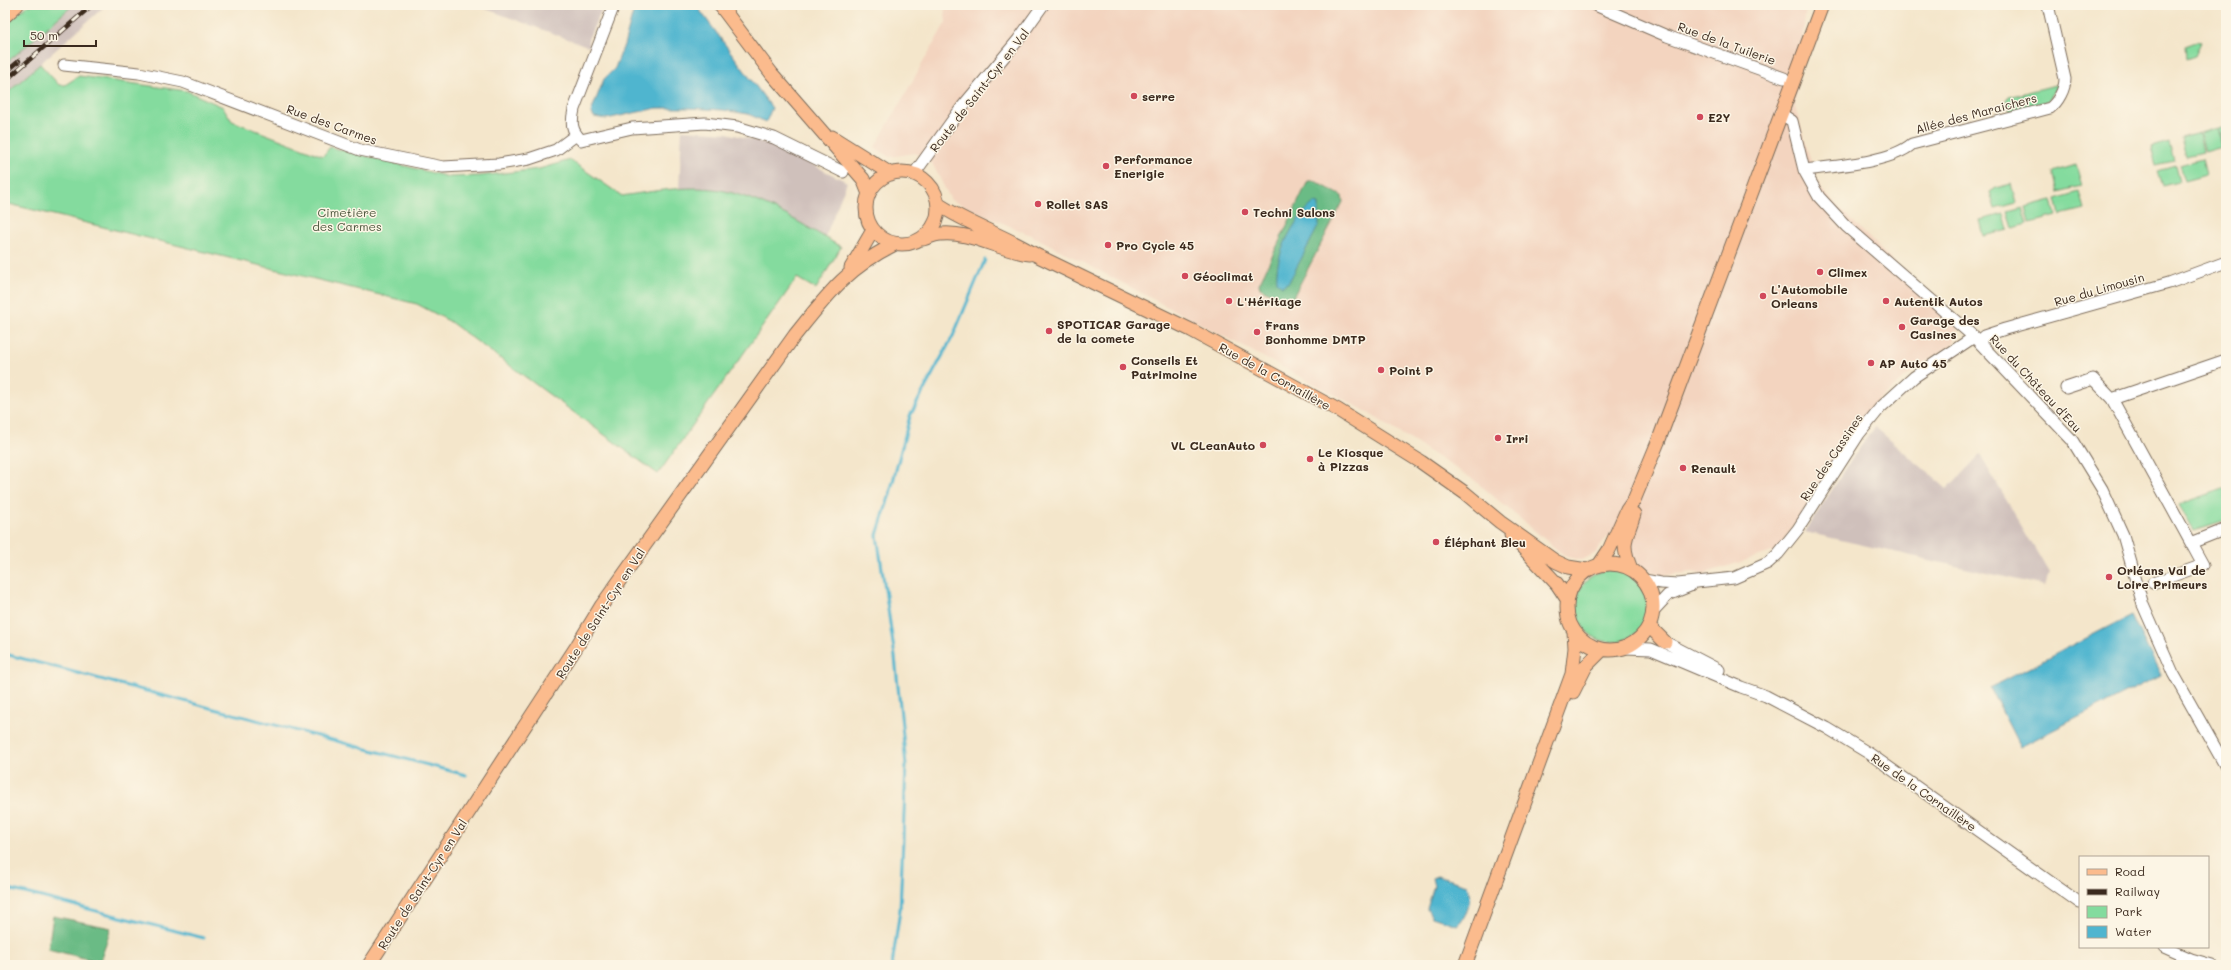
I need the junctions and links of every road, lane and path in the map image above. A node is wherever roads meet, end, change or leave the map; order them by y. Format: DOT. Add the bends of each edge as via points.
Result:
graph roads {
  1 [pos="17,5"];
  2 [pos="614,5"];
  3 [pos="720,5"];
  4 [pos="1043,5"];
  5 [pos="1594,5"];
  6 [pos="1822,5"];
  7 [pos="2048,5"];
  8 [pos="5,16"];
  9 [pos="64,65"];
  10 [pos="1784,78"];
  11 [pos="1780,113"];
  12 [pos="825,133"];
  13 [pos="576,135"];
  14 [pos="1804,170"];
  15 [pos="842,172"];
  16 [pos="891,174"];
  17 [pos="914,174"];
  18 [pos="869,194"];
  19 [pos="938,204"];
  20 [pos="873,230"];
  21 [pos="921,239"];
  22 [pos="895,244"];
  23 [pos="1036,255"];
  24 [pos="2226,262"];
  25 [pos="848,273"];
  26 [pos="1977,339"];
  27 [pos="2226,360"];
  28 [pos="2066,388"];
  29 [pos="2112,399"];
  30 [pos="1634,500"];
  31 [pos="1500,522"];
  32 [pos="2226,529"];
  33 [pos="2191,543"];
  34 [pos="1593,567"];
  35 [pos="1631,569"];
  36 [pos="1644,580"];
  37 [pos="1708,580"];
  38 [pos="2153,583"];
  39 [pos="1567,599"];
  40 [pos="1653,611"];
  41 [pos="1649,626"];
  42 [pos="1574,632"];
  43 [pos="1665,642"];
  44 [pos="1626,648"];
  45 [pos="1602,650"];
  46 [pos="1761,693"];
  47 [pos="1552,733"];
  48 [pos="2226,767"];
  49 [pos="2079,902"];
  50 [pos="2166,948"];
  51 [pos="369,965"];
  52 [pos="1465,965"];
  53 [pos="2212,965"];
  1 -- 8 [label="main road"];
  2 -- 13 [label="street" via="574,109 571,122"];
  3 -- 12 [label="main road" via="772,74"];
  4 -- 17 [label="street, Route de Saint-Cyr en Val" via="1018,40 962,107"];
  5 -- 10 [label="street, Rue de la Tuilerie" via="1666,36"];
  6 -- 11 [label="main road"];
  7 -- 14 [label="street, Allée des Maraichers" via="2065,79 2065,86 2054,105 1912,144 1897,153 1842,167"];
  9 -- 13 [label="street, Rue des Carmes" via="138,73 183,82 360,150 442,167 498,164 529,159 556,150"];
  11 -- 14 [label="street, Rue du Château d'Eau" via="1792,121"];
  11 -- 30 [label="main road"];
  12 -- 16 [label="main road"];
  12 -- 18 [label="main road" via="863,179"];
  13 -- 15 [label="street" via="580,140 632,128 705,123 737,127 774,138"];
  14 -- 26 [label="street, Rue du Château d'Eau" via="1819,197 1846,226"];
  16 -- 17 [label="main road"];
  16 -- 18 [label="main road" via="882,178"];
  17 -- 19 [label="main road" via="930,186"];
  18 -- 20 [label="main road" via="866,206"];
  19 -- 21 [label="main road" via="935,224"];
  19 -- 23 [label="main road, Rue de la Cornaillère" via="958,218 1018,243"];
  20 -- 22 [label="main road"];
  20 -- 25 [label="main road, Route de Saint-Cyr en Val"];
  21 -- 22 [label="main road" via="908,244"];
  21 -- 23 [label="main road, Rue de la Cornaillère" via="941,234 958,234 1019,253"];
  22 -- 25 [label="main road, Route de Saint-Cyr en Val" via="864,260"];
  23 -- 31 [label="main road, Rue de la Cornaillère" via="1191,330 1338,410 1421,462 1467,494"];
  24 -- 26 [label="street, Rue du Limousin" via="2169,283"];
  25 -- 51 [label="main road, Route de Saint-Cyr en Val" via="795,335 602,605 574,652"];
  26 -- 37 [label="street, Rue des Cassines" via="1919,374 1880,408 1859,434 1798,529 1768,563 1744,575"];
  26 -- 48 [label="street, Rue du Château d'Eau" via="2072,440 2102,489 2123,535 2146,612 2173,673"];
  27 -- 29 [label="street"];
  28 -- 29 [label="street" via="2093,379"];
  29 -- 33 [label="street"];
  30 -- 34 [label="main road" via="1609,550"];
  30 -- 35 [label="main road" via="1634,514 1624,542"];
  31 -- 34 [label="main road, Rue de la Cornaillère" via="1555,561 1568,567"];
  31 -- 39 [label="main road, Rue de la Cornaillère" via="1557,584"];
  32 -- 33 [label="street"];
  33 -- 38 [label="street" via="2204,565"];
  34 -- 35 [label="main road" via="1621,565"];
  34 -- 39 [label="main road" via="1578,578"];
  35 -- 36 [label="main road"];
  36 -- 37 [label="street, Rue des Cassines" via="1665,584"];
  36 -- 40 [label="main road" via="1652,598"];
  37 -- 40 [label="street, Rue des Cassines" via="1668,595"];
  39 -- 42 [label="main road" via="1569,621"];
  40 -- 41 [label="main road"];
  41 -- 43 [label="main road, Rue de la Cornaillère"];
  41 -- 44 [label="main road" via="1635,643"];
  42 -- 45 [label="main road" via="1586,643"];
  42 -- 47 [label="main road" via="1572,674"];
  43 -- 46 [label="street, Rue de la Cornaillère" via="1744,681"];
  44 -- 45 [label="main road"];
  44 -- 46 [label="street, Rue de la Cornaillère" via="1651,649"];
  45 -- 47 [label="main road" via="1586,666"];
  46 -- 49 [label="street, Rue de la Cornaillère" via="1870,754"];
  47 -- 52 [label="main road"];
  50 -- 53 [label="street"];
}
